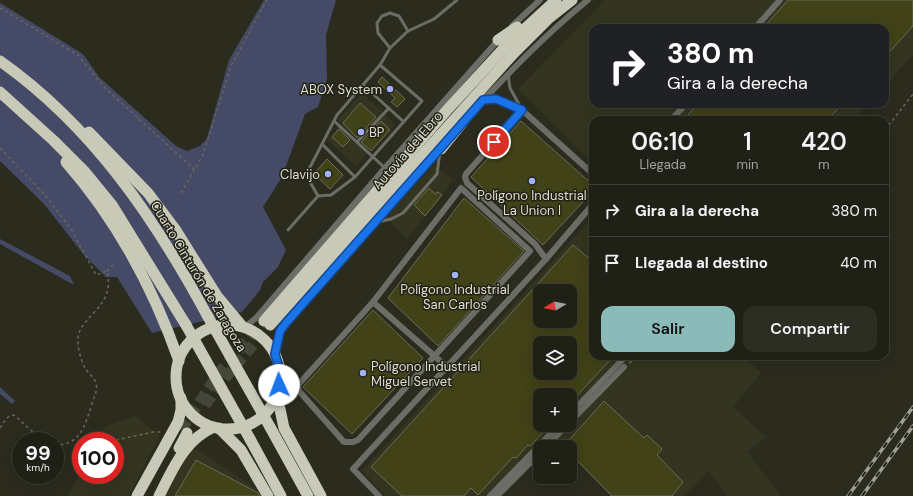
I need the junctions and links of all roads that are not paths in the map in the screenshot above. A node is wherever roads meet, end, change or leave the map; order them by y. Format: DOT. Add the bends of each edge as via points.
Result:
graph roads {
  1 [pos="457,0"];
  2 [pos="540,0"];
  3 [pos="547,0"];
  4 [pos="556,0"];
  5 [pos="572,0"];
  6 [pos="588,0"];
  7 [pos="780,0"];
  8 [pos="759,24"];
  9 [pos="408,31"];
  10 [pos="498,40"];
  11 [pos="390,48"];
  12 [pos="0,61"];
  13 [pos="380,65"];
  14 [pos="496,71"];
  15 [pos="509,73"];
  16 [pos="363,85"];
  17 [pos="0,92"];
  18 [pos="483,100"];
  19 [pos="389,108"];
  20 [pos="682,108"];
  21 [pos="60,109"];
  22 [pos="522,110"];
  23 [pos="675,116"];
  24 [pos="334,121"];
  25 [pos="404,122"];
  26 [pos="462,123"];
  27 [pos="53,140"];
  28 [pos="357,142"];
  29 [pos="322,144"];
  30 [pos="440,149"];
  31 [pos="373,157"];
  32 [pos="385,168"];
  33 [pos="589,170"];
  34 [pos="355,177"];
  35 [pos="318,196"];
  36 [pos="589,209"];
  37 [pos="376,222"];
  38 [pos="288,230"];
  39 [pos="530,251"];
  40 [pos="546,259"];
  41 [pos="373,302"];
  42 [pos="244,327"];
  43 [pos="275,354"];
  44 [pos="434,356"];
  45 [pos="622,360"];
  46 [pos="179,361"];
  47 [pos="447,367"];
  48 [pos="624,367"];
  49 [pos="277,395"];
  50 [pos="181,398"];
  51 [pos="577,407"];
  52 [pos="577,415"];
  53 [pos="216,427"];
  54 [pos="552,432"];
  55 [pos="560,432"];
  56 [pos="553,440"];
  57 [pos="533,460"];
  58 [pos="137,496"];
  59 [pos="146,496"];
  60 [pos="152,496"];
  61 [pos="159,496"];
  62 [pos="268,496"];
  63 [pos="282,496"];
  64 [pos="308,496"];
  65 [pos="321,496"];
  66 [pos="379,496"];
  67 [pos="490,496"];
  68 [pos="497,496"];
  1 -- 9 [label="lane" via="434,19"];
  2 -- 10 [label="street"];
  3 -- 10 [label="highway" via="512,32"];
  4 -- 14 [label="highway, Autovía del Ebro" via="505,47 448,109 267,323"];
  5 -- 14 [label="highway, Autovía del Ebro" via="543,24"];
  6 -- 15 [label="street" via="556,26"];
  7 -- 8 [label="street"];
  9 -- 11 [label="lane"];
  9 -- 11 [label="lane" via="399,16 390,13 382,16 377,23 378,33"];
  10 -- 32 [label="street"];
  11 -- 13 [label="lane"];
  12 -- 21 [label="highway, Cuarto Cinturón de Zaragoza"];
  13 -- 16 [label="lane"];
  13 -- 25 [label="lane" via="422,101"];
  14 -- 26 [label="highway"];
  15 -- 18 [label="street"];
  15 -- 22 [label="lane" via="510,88"];
  16 -- 19 [label="lane"];
  16 -- 24 [label="lane"];
  17 -- 27 [label="highway"];
  18 -- 22 [label="lane" via="496,99"];
  18 -- 26 [label="street"];
  19 -- 25 [label="lane"];
  19 -- 28 [label="lane"];
  20 -- 23 [label="street"];
  21 -- 42 [label="highway" via="78,120 148,192 175,229 217,296"];
  21 -- 64 [label="highway, Cuarto Cinturón de Zaragoza, bridge" via="148,214"];
  22 -- 33 [label="street"];
  22 -- 40 [label="street" via="466,174 465,180 535,244"];
  24 -- 28 [label="lane"];
  24 -- 29 [label="lane"];
  25 -- 31 [label="lane"];
  26 -- 30 [label="highway"];
  27 -- 46 [label="highway" via="58,154 91,194 126,248 154,299"];
  27 -- 63 [label="highway, bridge" via="85,172 112,205 186,325"];
  28 -- 31 [label="lane"];
  29 -- 34 [label="lane"];
  29 -- 35 [label="lane" via="306,175"];
  30 -- 37 [label="street"];
  30 -- 37 [label="lane" via="437,174 403,213"];
  31 -- 32 [label="lane"];
  31 -- 34 [label="lane"];
  32 -- 42 [label="street" via="257,317"];
  34 -- 35 [label="lane" via="331,195"];
  35 -- 38 [label="lane"];
  36 -- 40 [label="street"];
  37 -- 43 [label="street" via="286,323 280,331"];
  39 -- 40 [label="street"];
  39 -- 41 [label="street" via="461,188"];
  39 -- 44 [label="street"];
  40 -- 47 [label="street"];
  41 -- 44 [label="street"];
  41 -- 44 [label="street" via="298,385 299,392 344,442 358,440"];
  42 -- 43 [label="highway" via="266,341"];
  42 -- 46 [label="highway" via="223,325 204,331 188,343"];
  43 -- 49 [label="highway" via="280,374"];
  44 -- 47 [label="street"];
  45 -- 51 [label="street"];
  46 -- 50 [label="highway" via="176,380"];
  47 -- 66 [label="street" via="353,470"];
  48 -- 52 [label="street"];
  49 -- 53 [label="highway" via="268,410 254,422 238,428"];
  49 -- 65 [label="highway" via="280,418 286,433"];
  50 -- 53 [label="highway" via="194,416"];
  50 -- 58 [label="highway" via="181,415"];
  53 -- 61 [label="highway" via="191,441 176,462"];
  53 -- 62 [label="highway" via="241,450"];
  54 -- 67 [label="street"];
  55 -- 56 [label="street"];
  57 -- 68 [label="street"];
  59 -- 60 [label="highway" via="184,431"];
}
